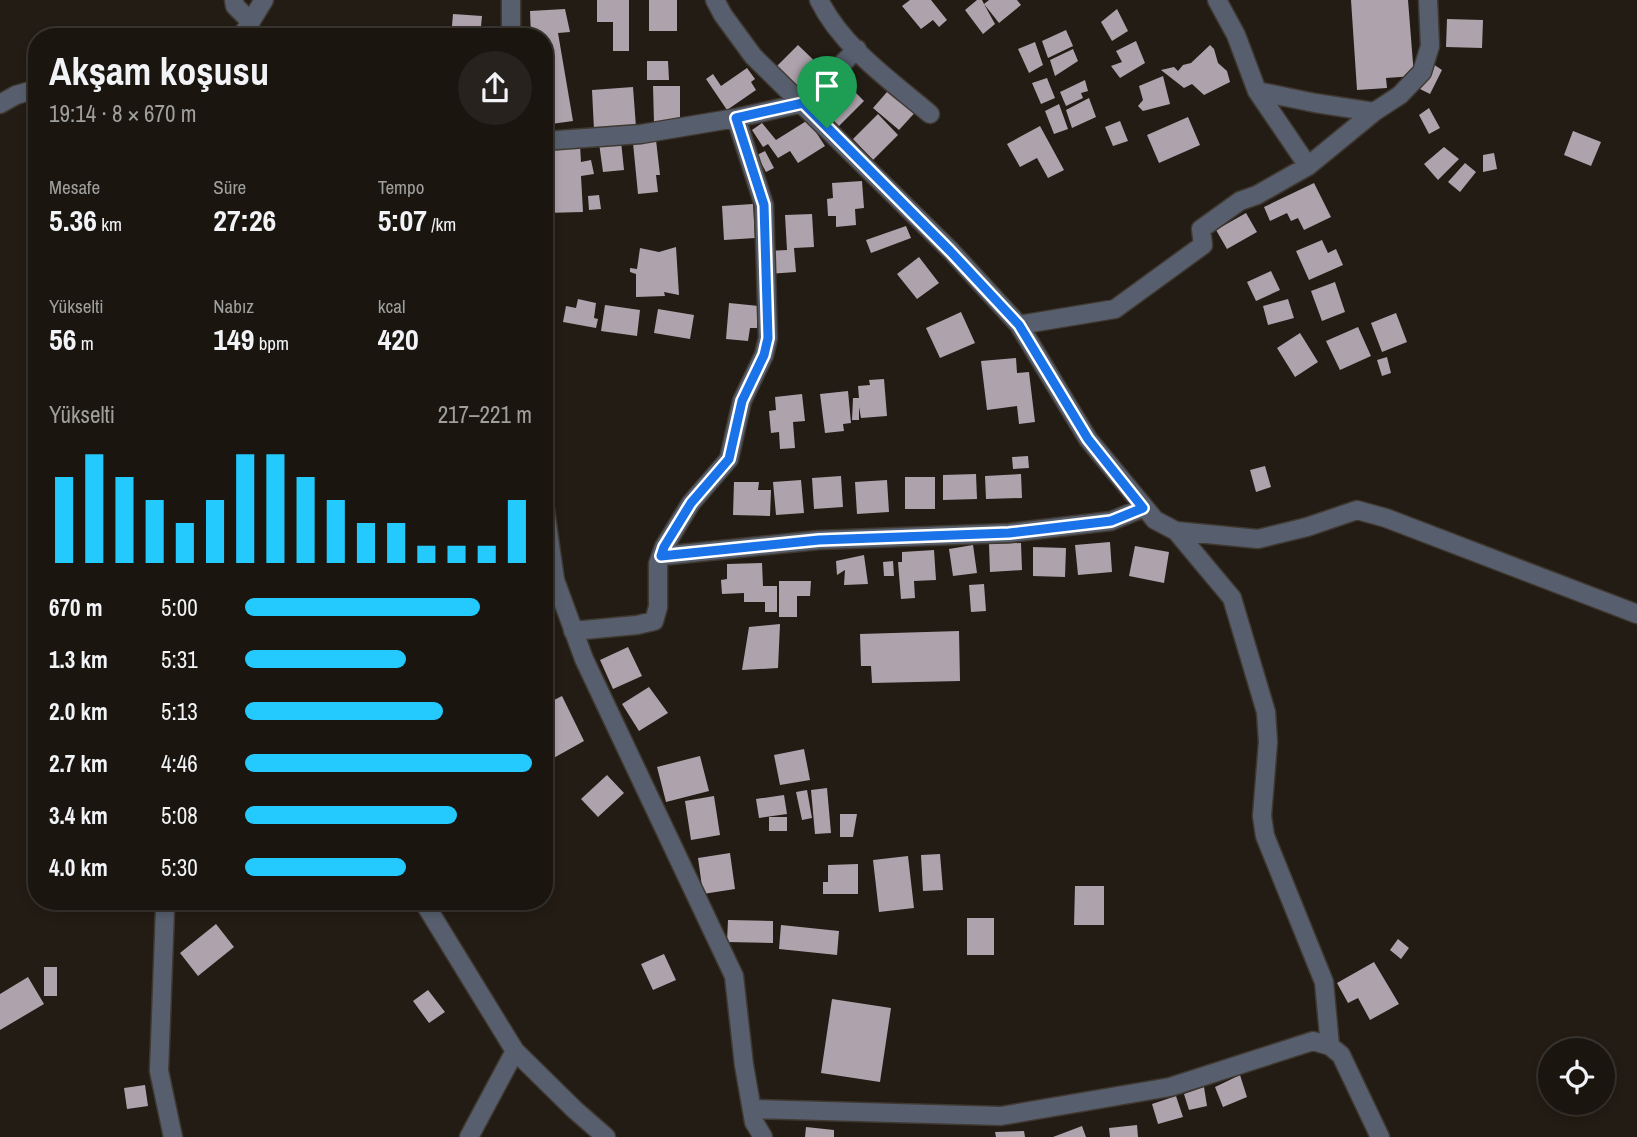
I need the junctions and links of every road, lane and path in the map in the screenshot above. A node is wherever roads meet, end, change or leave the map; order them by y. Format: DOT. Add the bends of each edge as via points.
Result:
graph roads {
  1 [pos="234,0"];
  2 [pos="264,0"];
  3 [pos="511,0"];
  4 [pos="715,0"];
  5 [pos="819,0"];
  6 [pos="1217,0"];
  7 [pos="1428,0"];
  8 [pos="246,28"];
  9 [pos="247,28"];
  10 [pos="511,28"];
  11 [pos="857,50"];
  12 [pos="1257,91"];
  13 [pos="28,92"];
  14 [pos="803,103"];
  15 [pos="0,104"];
  16 [pos="1374,112"];
  17 [pos="930,114"];
  18 [pos="736,118"];
  19 [pos="553,140"];
  20 [pos="1308,166"];
  21 [pos="1019,325"];
  22 [pos="1143,508"];
  23 [pos="1176,531"];
  24 [pos="661,556"];
  25 [pos="553,570"];
  26 [pos="1637,614"];
  27 [pos="573,631"];
  28 [pos="165,910"];
  29 [pos="429,910"];
  30 [pos="1330,1046"];
  31 [pos="515,1051"];
  32 [pos="752,1110"];
  33 [pos="173,1137"];
  34 [pos="469,1137"];
  35 [pos="606,1137"];
  36 [pos="763,1137"];
  37 [pos="1380,1137"];
  1 -- 8 [label="street"];
  2 -- 9 [label="street"];
  3 -- 10 [label="street"];
  4 -- 14 [label="street" via="753,56"];
  5 -- 11 [label="street"];
  6 -- 12 [label="street"];
  7 -- 16 [label="street" via="1430,46 1422,72"];
  11 -- 14 [label="street"];
  11 -- 17 [label="street"];
  12 -- 16 [label="street"];
  12 -- 20 [label="street"];
  13 -- 15 [label="street"];
  14 -- 18 [label="street"];
  14 -- 21 [label="street"];
  16 -- 20 [label="street"];
  18 -- 19 [label="street" via="641,134"];
  18 -- 24 [label="street" via="764,205 768,338 742,401 729,459 691,503"];
  20 -- 21 [label="street" via="1240,201 1201,229 1203,245 1115,309"];
  21 -- 22 [label="street" via="1088,439"];
  22 -- 23 [label="street"];
  22 -- 24 [label="street" via="1111,521 1009,533 819,540"];
  23 -- 26 [label="street" via="1258,539 1357,510 1386,517"];
  23 -- 30 [label="street" via="1232,598 1266,712 1265,836 1324,982"];
  24 -- 27 [label="street" via="654,621"];
  25 -- 27 [label="street"];
  27 -- 32 [label="street" via="734,976"];
  28 -- 33 [label="street" via="159,1071"];
  29 -- 31 [label="street"];
  30 -- 32 [label="street" via="1313,1041 1170,1087 1001,1116"];
  30 -- 37 [label="street" via="1341,1055"];
  31 -- 34 [label="street"];
  31 -- 35 [label="street"];
  32 -- 36 [label="street"];
}
